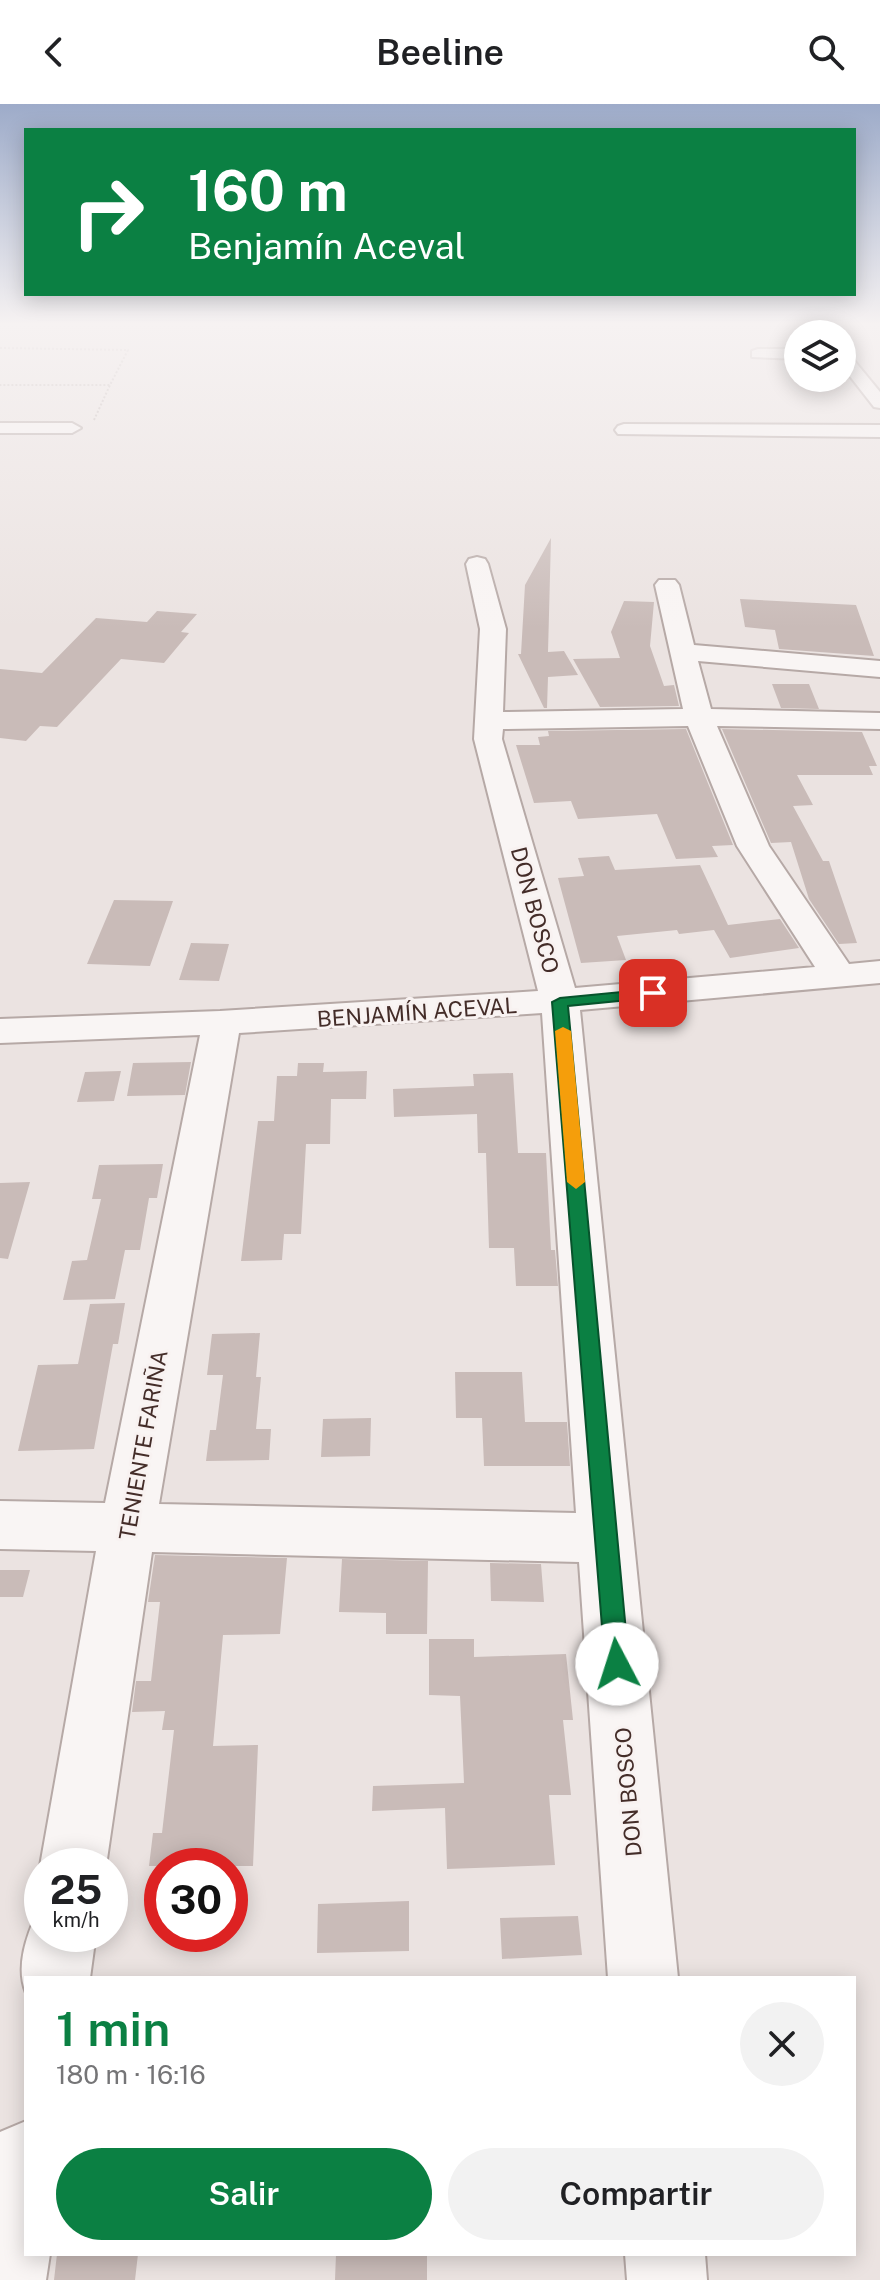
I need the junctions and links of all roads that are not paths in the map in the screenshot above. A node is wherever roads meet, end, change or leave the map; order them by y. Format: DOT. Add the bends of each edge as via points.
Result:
graph roads {
  1 [pos="0,428"];
  2 [pos="72,428"];
  3 [pos="624,430"];
  4 [pos="880,431"];
  5 [pos="477,564"];
  6 [pos="667,585"];
  7 [pos="684,652"];
  8 [pos="880,669"];
  9 [pos="699,717"];
  10 [pos="490,721"];
  11 [pos="880,721"];
  12 [pos="880,972"];
  13 [pos="839,976"];
  14 [pos="560,1002"];
  15 [pos="221,1025"];
  16 [pos="0,1031"];
  17 [pos="0,1525"];
  18 [pos="128,1526"];
  19 [pos="607,1538"];
  20 [pos="76,1848"];
  21 [pos="59,1952"];
  22 [pos="55,1976"];
  23 [pos="643,1976"];
  24 [pos="24,2171"];
  25 [pos="665,2256"];
  26 [pos="6,2280"];
  27 [pos="667,2280"];
  1 -- 2 [label="street"];
  3 -- 4 [label="street"];
  5 -- 10 [label="street, DON BOSCO" via="493,629"];
  6 -- 7 [label="street"];
  7 -- 8 [label="street"];
  7 -- 9 [label="street"];
  9 -- 10 [label="street"];
  9 -- 11 [label="street"];
  9 -- 13 [label="street" via="753,846"];
  10 -- 14 [label="street, DON BOSCO" via="488,739"];
  12 -- 13 [label="street, BENJAMÍN ACEVAL"];
  13 -- 14 [label="street, BENJAMÍN ACEVAL"];
  14 -- 15 [label="street, BENJAMÍN ACEVAL"];
  14 -- 19 [label="street, DON BOSCO"];
  15 -- 16 [label="street, BENJAMÍN ACEVAL"];
  15 -- 18 [label="street, TENIENTE FARIÑA"];
  17 -- 18 [label="street"];
  18 -- 19 [label="street"];
  18 -- 20 [label="street, TENIENTE FARIÑA"];
  19 -- 23 [label="street, DON BOSCO"];
  21 -- 22 [label="street"];
  24 -- 26 [label="street"];
  25 -- 27 [label="street"];
}
